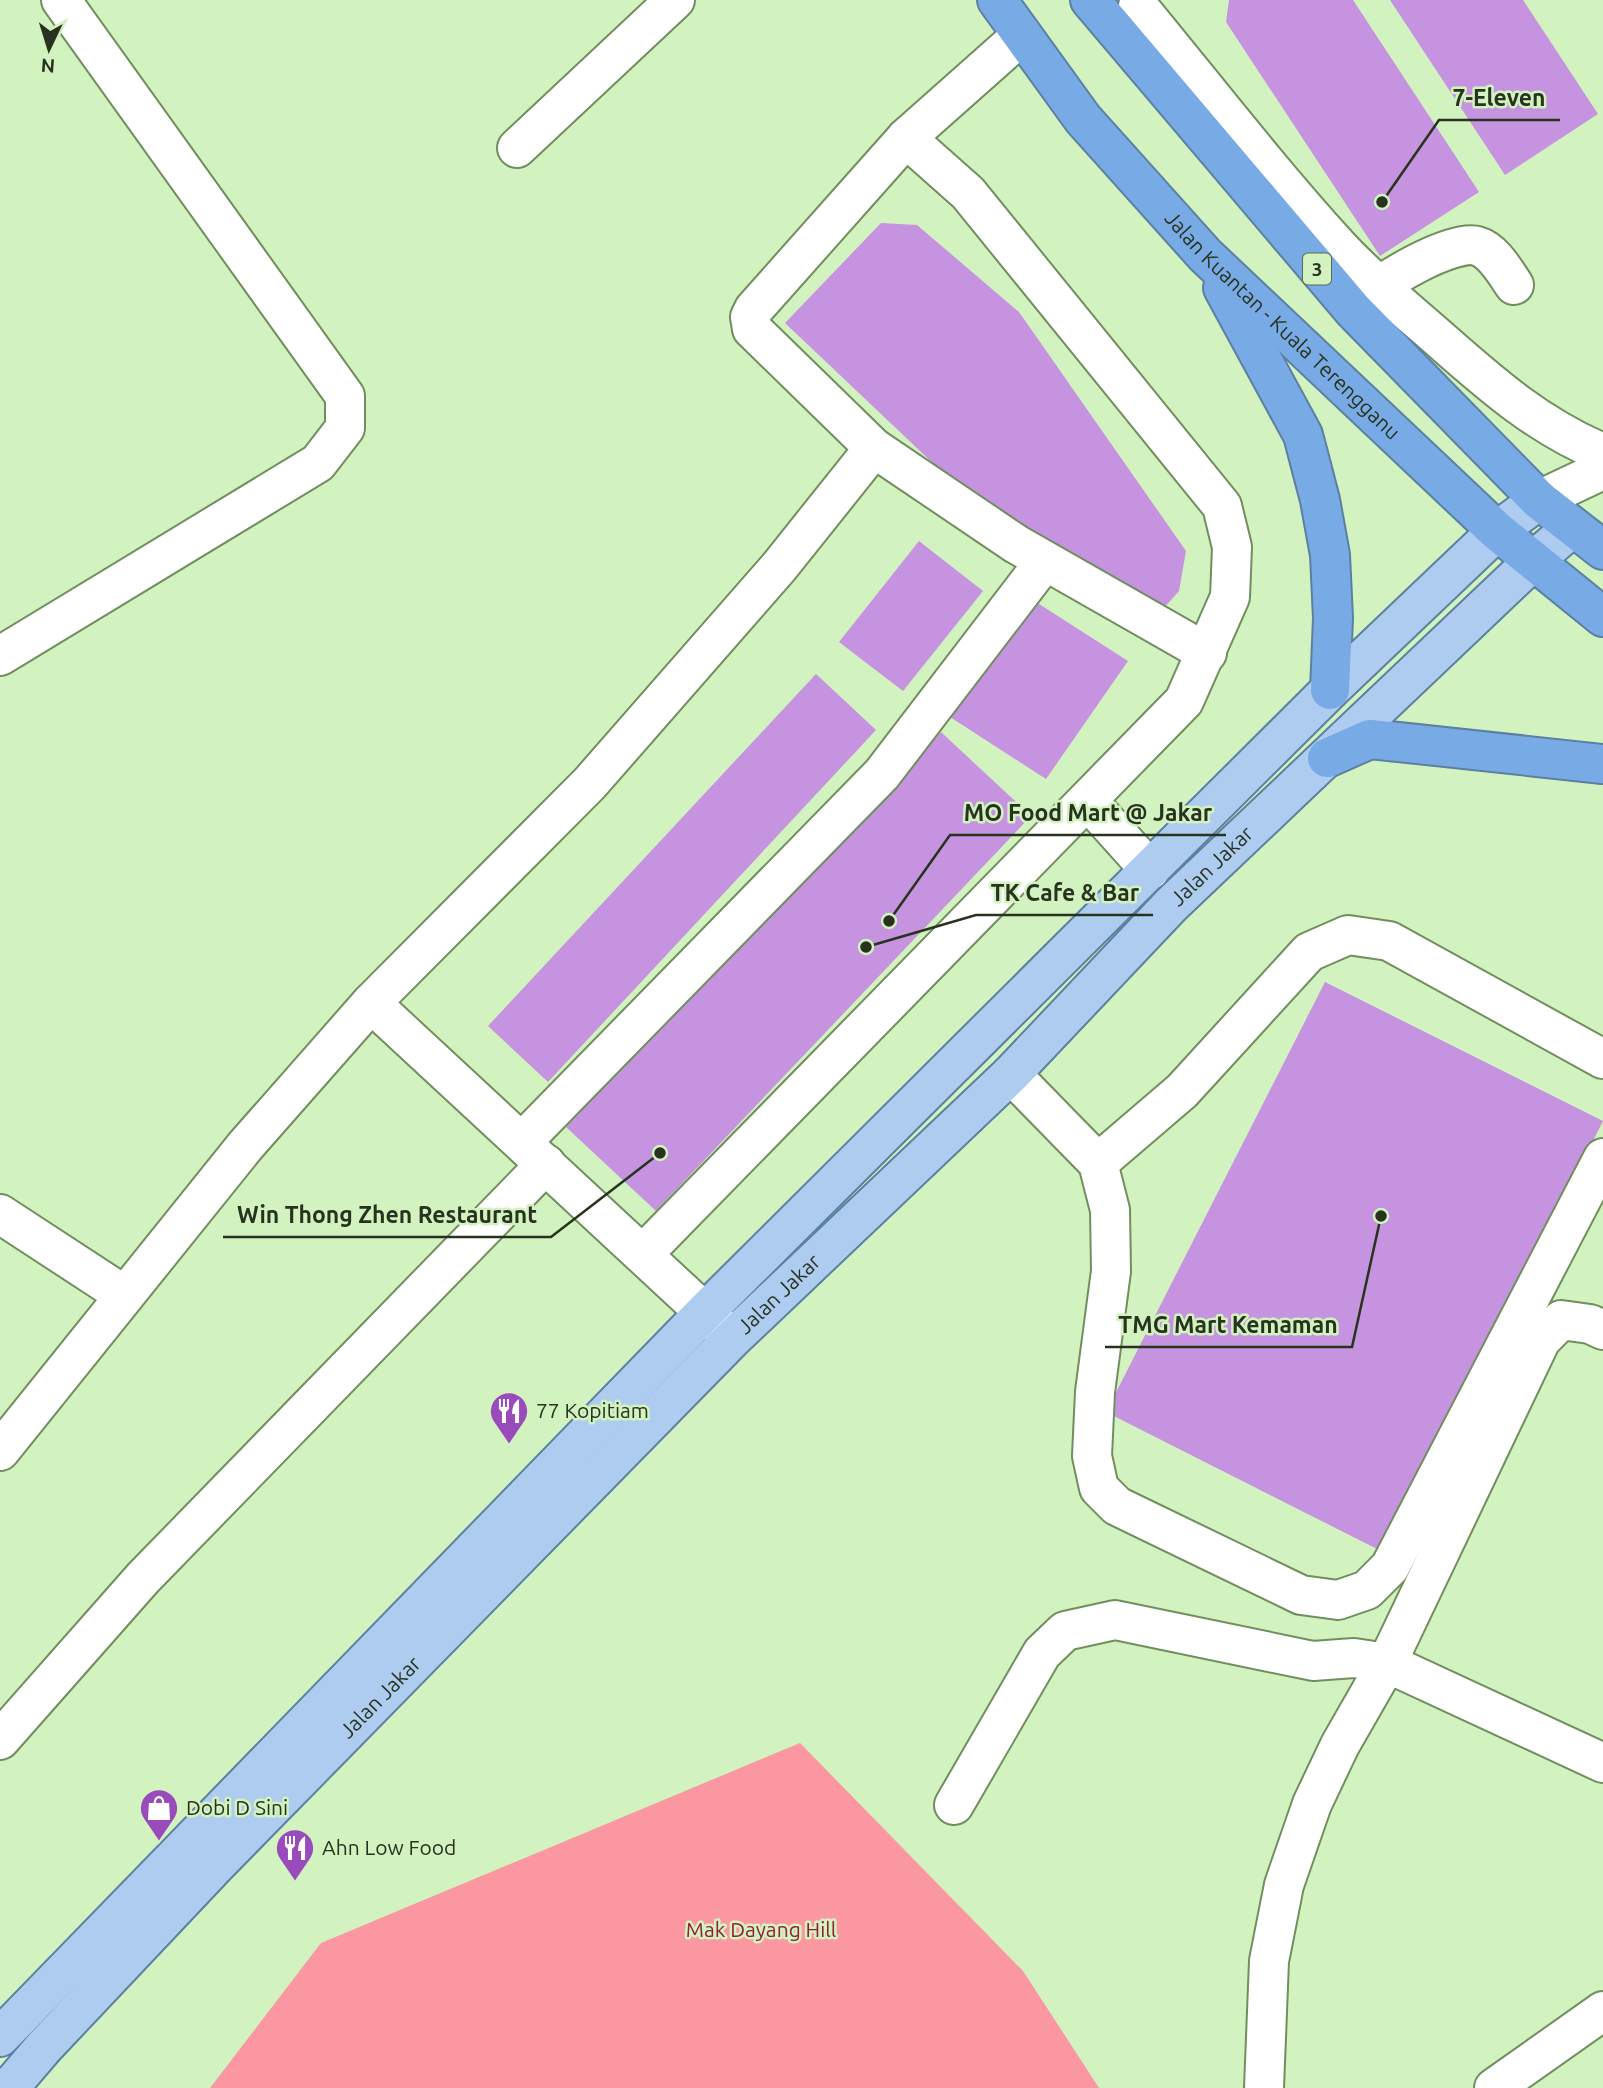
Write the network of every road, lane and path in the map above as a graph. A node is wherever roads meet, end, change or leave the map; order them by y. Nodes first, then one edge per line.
1 (61, 0) edge
2 (675, 0) edge
3 (997, 0) edge
4 (1121, 8) edge
5 (1022, 35) junction
6 (906, 138) junction
7 (517, 148) dead end
8 (1205, 255) junction
9 (1514, 285) dead end
10 (1366, 298) junction
11 (874, 448) junction
12 (1603, 453) edge
13 (1603, 465) edge
14 (1539, 500) junction
15 (1573, 527) junction
16 (1497, 531) junction
17 (1603, 550) edge
18 (1045, 561) junction
19 (1533, 561) junction
20 (1603, 617) edge
21 (1207, 653) junction
22 (0, 656) edge
23 (1330, 690) junction
24 (1327, 758) junction
25 (1603, 764) edge
26 (1088, 802) junction
27 (1150, 870) junction
28 (370, 1003) junction
29 (1603, 1059) edge
30 (1011, 1074) junction
31 (534, 1153) junction
32 (1603, 1158) edge
33 (1098, 1163) junction
34 (0, 1214) edge
35 (644, 1253) junction
36 (124, 1295) junction
37 (705, 1312) junction
38 (1603, 1330) edge
39 (733, 1338) junction
40 (5, 1437) edge
41 (1387, 1663) junction
42 (0, 1740) edge
43 (1603, 1763) edge
44 (954, 1805) dead end
45 (1603, 2011) edge
46 (0, 2038) edge
47 (9, 2088) edge
48 (1264, 2088) edge
49 (1494, 2088) edge

1 - 22 street
2 - 7 street
3 - 5 highway, Jalan Kuantan - Kuala Terengganu
4 - 10 highway, 3
5 - 6 street
5 - 8 highway, Jalan Kuantan - Kuala Terengganu
6 - 11 street
6 - 21 street
8 - 16 highway, Jalan Kuantan - Kuala Terengganu
8 - 23 highway
9 - 10 street
10 - 12 street
10 - 14 highway, 3
11 - 18 street
11 - 28 street
13 - 14 street
14 - 15 highway, 3
14 - 16 main road, Jalan Jakar
15 - 17 highway, 3
15 - 19 main road, Jalan Jakar
16 - 19 highway, Jalan Kuantan - Kuala Terengganu
16 - 23 main road, Jalan Jakar
18 - 21 street
18 - 31 street
19 - 20 highway, Jalan Kuantan - Kuala Terengganu
19 - 24 main road, Jalan Jakar
21 - 26 street
23 - 27 main road, Jalan Jakar
24 - 25 highway
24 - 30 main road, Jalan Jakar
26 - 27 street
26 - 35 street
27 - 37 main road, Jalan Jakar
28 - 31 street
28 - 36 street
29 - 33 street
30 - 33 street
30 - 39 main road, Jalan Jakar
31 - 35 street
31 - 42 street
32 - 33 street
34 - 36 street
35 - 37 street
36 - 40 street
37 - 39 street
37 - 46 main road, Jalan Jakar
38 - 41 street
39 - 47 main road, Jalan Jakar
41 - 43 street
41 - 44 street
41 - 48 street
45 - 49 street

